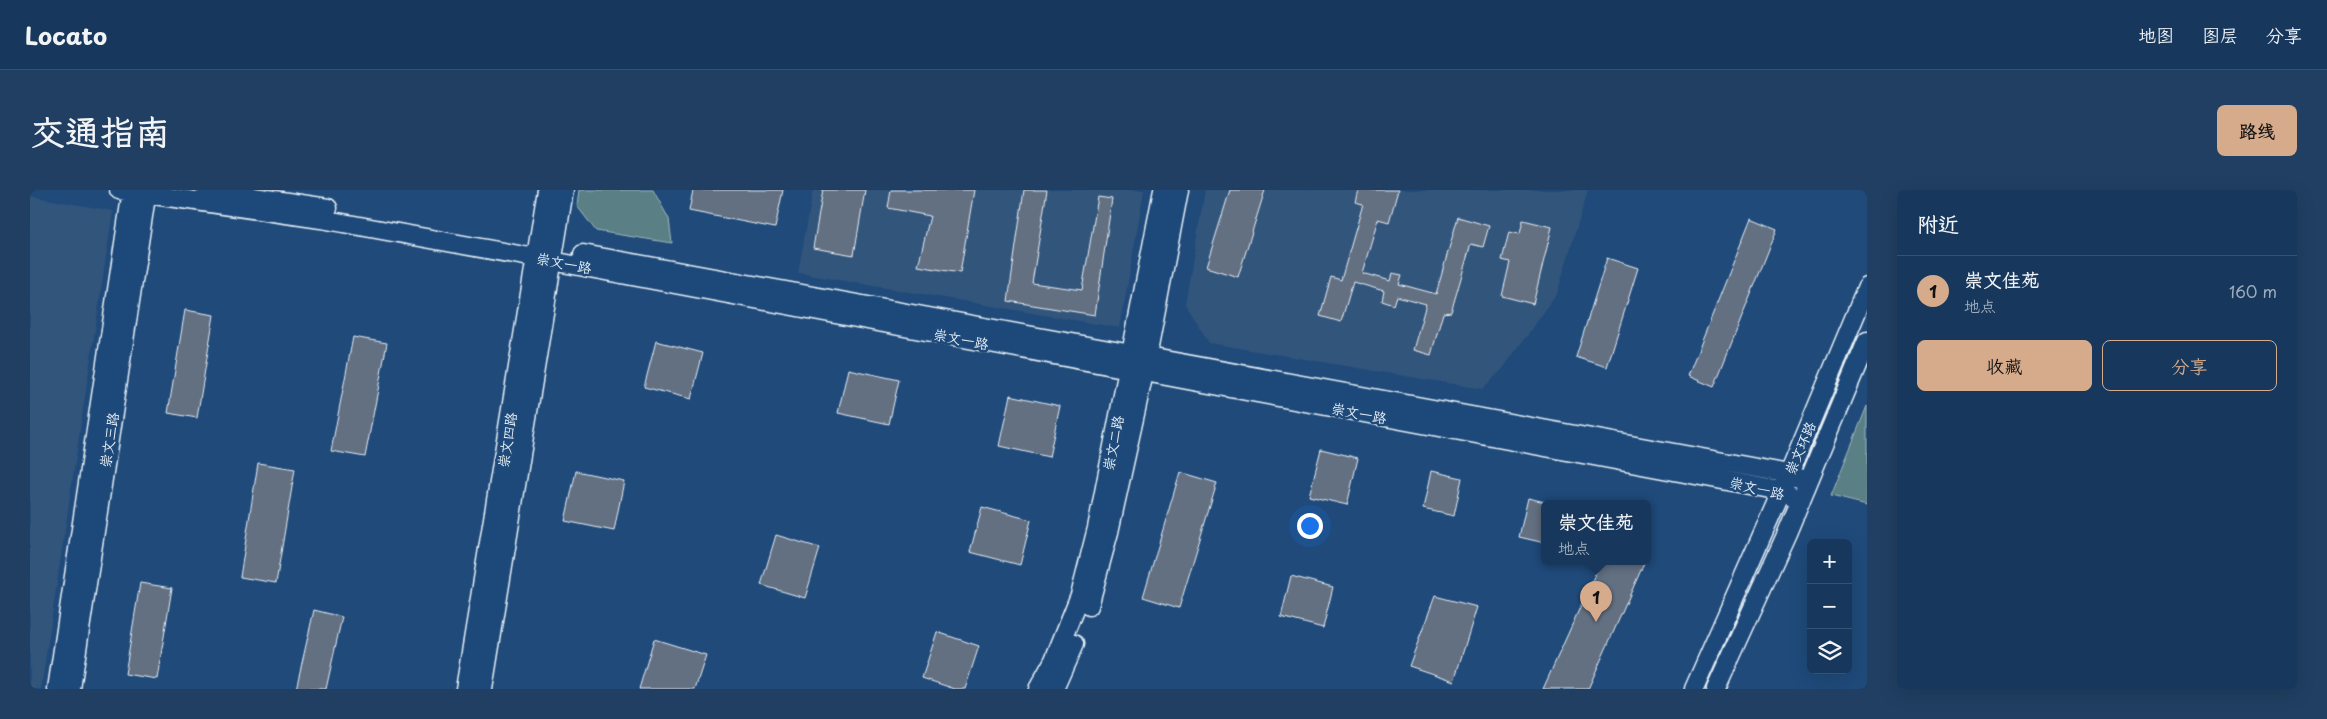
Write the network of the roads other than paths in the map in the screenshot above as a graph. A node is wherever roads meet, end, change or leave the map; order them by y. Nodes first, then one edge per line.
1 (207, 190) edge
2 (547, 190) edge
3 (564, 190) edge
4 (1163, 190) edge
5 (1179, 190) edge
6 (135, 191) edge
7 (545, 253) junction
8 (1867, 287) edge
9 (1867, 340) edge
10 (1138, 364) junction
11 (1789, 474) junction
12 (1808, 482) junction
13 (1781, 492) junction
14 (1801, 500) junction
15 (57, 689) edge
16 (71, 689) edge
17 (465, 689) edge
18 (483, 689) edge
19 (1038, 689) edge
20 (1054, 689) edge
21 (1694, 689) edge
22 (1716, 689) edge

1 - 7 street, 崇文一路
2 - 7 street, 崇文四路
3 - 7 street, 崇文四路
4 - 10 street, 崇文二路
5 - 10 street, 崇文二路
6 - 7 street, 崇文一路
6 - 15 street, 崇文三路
6 - 16 street, 崇文三路
7 - 10 street, 崇文一路
7 - 17 street, 崇文四路
7 - 18 street, 崇文四路
8 - 11 street, 崇文环路
9 - 12 street, 崇文环路
10 - 11 street, 崇文一路
10 - 13 street, 崇文一路
10 - 19 street, 崇文二路
10 - 20 street, 崇文二路
11 - 12 street, 崇文一路
11 - 13 street, 崇文环路
12 - 14 street, 崇文环路
13 - 14 street, 崇文一路
13 - 21 street, 崇文环路
14 - 22 street, 崇文环路

